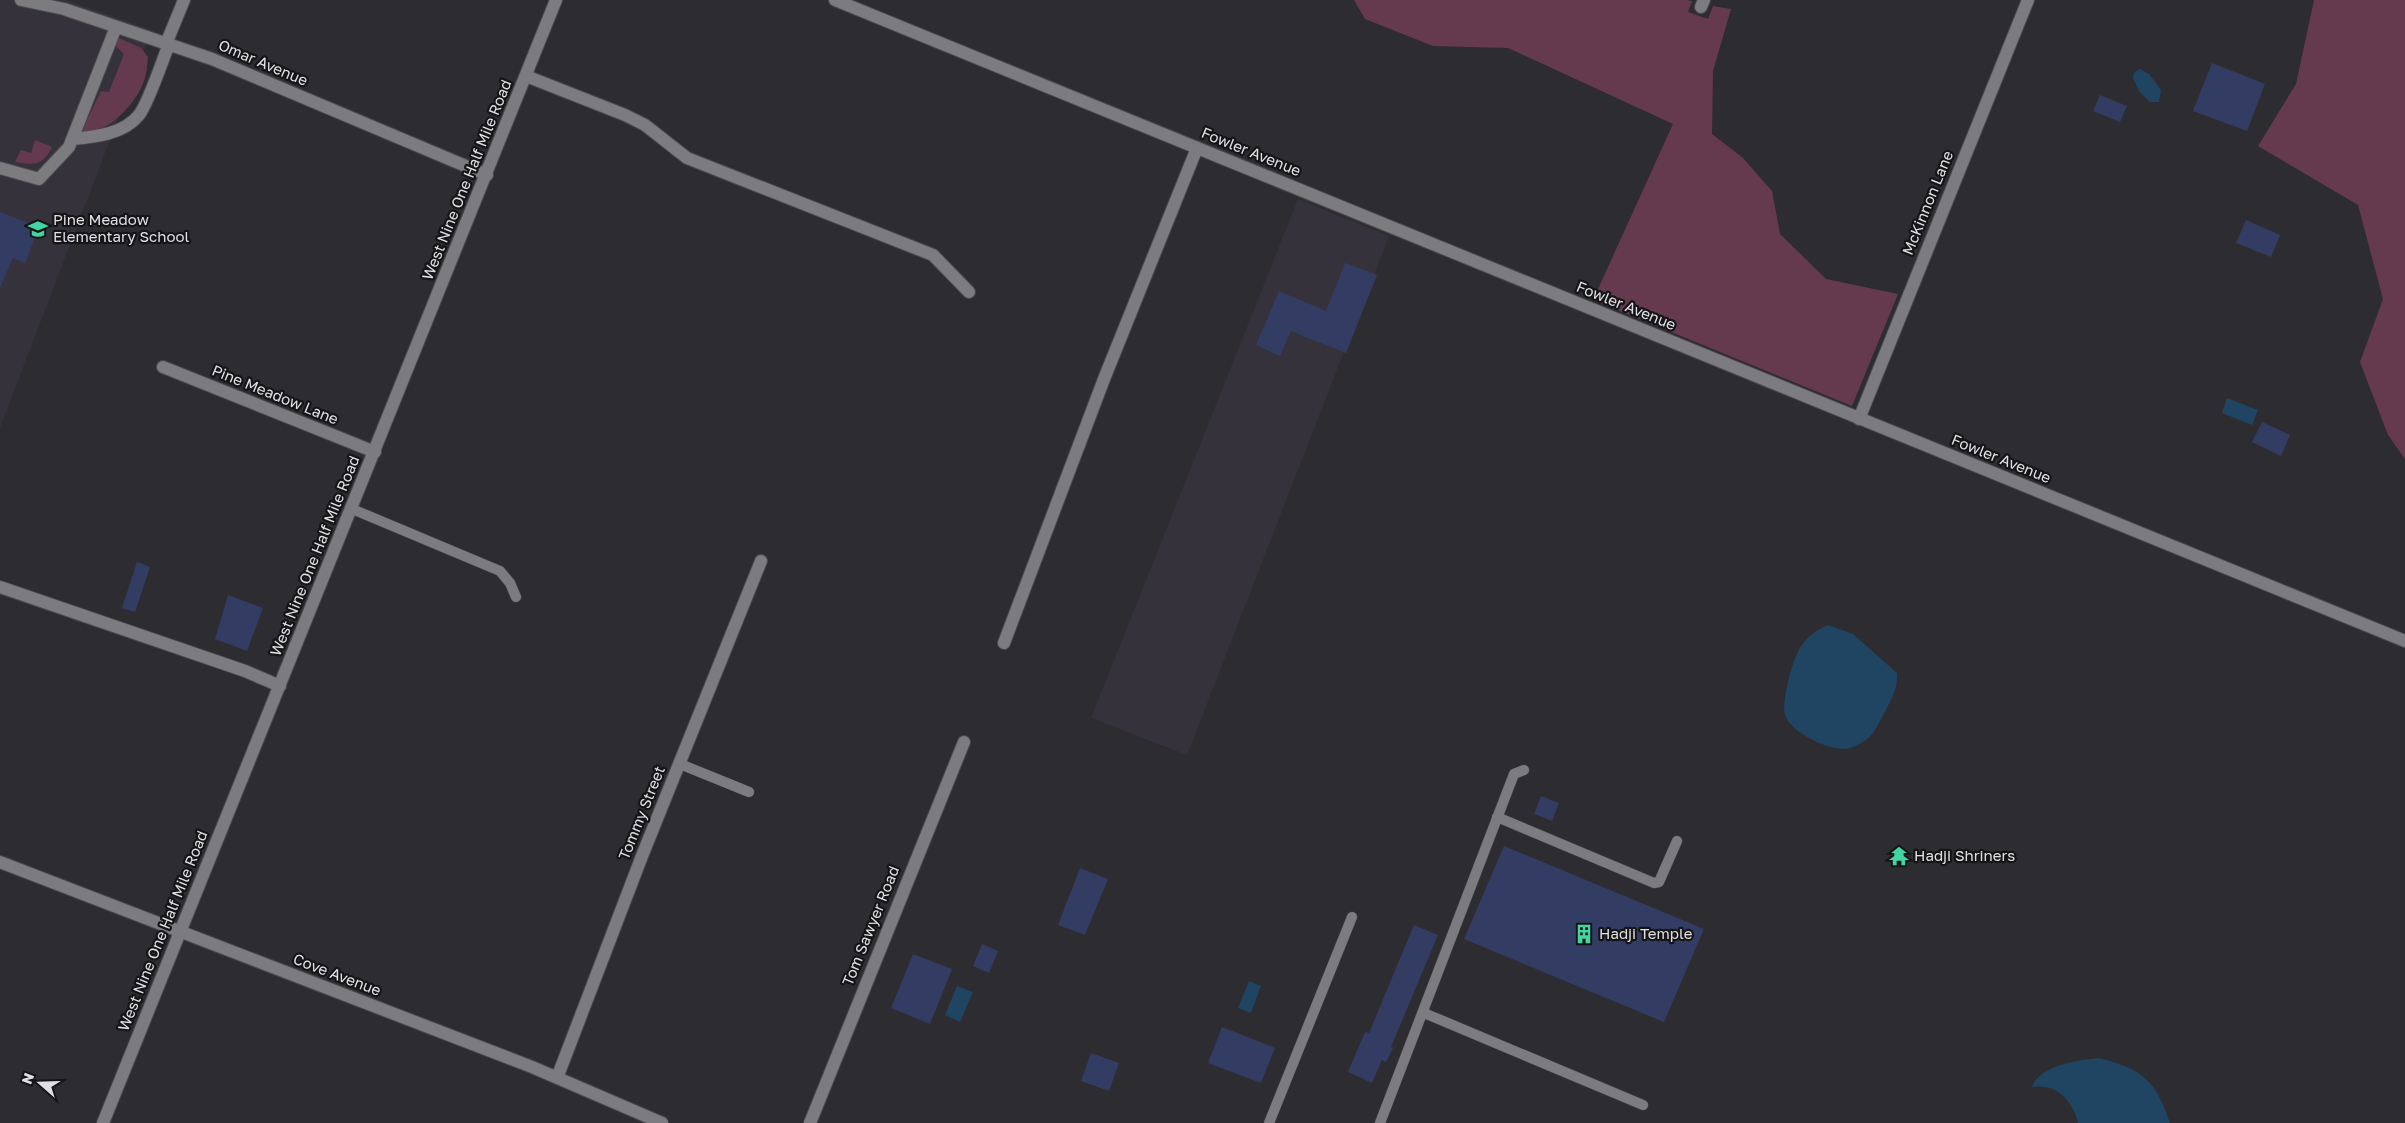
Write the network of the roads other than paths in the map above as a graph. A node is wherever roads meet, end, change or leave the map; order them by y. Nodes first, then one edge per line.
1 (21, 0) edge
2 (184, 0) edge
3 (556, 0) edge
4 (835, 0) edge
5 (2028, 0) edge
6 (116, 27) junction
7 (169, 44) junction
8 (526, 76) junction
9 (72, 139) junction
10 (1197, 148) junction
11 (0, 168) edge
12 (487, 175) junction
13 (969, 292) dead end
14 (163, 368) dead end
15 (1858, 419) junction
16 (374, 452) junction
17 (352, 509) junction
18 (762, 561) dead end
19 (0, 587) edge
20 (516, 597) dead end
21 (2405, 641) edge
22 (1004, 643) dead end
23 (280, 686) junction
24 (964, 742) dead end
25 (680, 764) junction
26 (1524, 770) dead end
27 (749, 792) dead end
28 (1497, 817) junction
29 (1677, 841) dead end
30 (0, 862) edge
31 (1352, 917) dead end
32 (180, 933) junction
33 (1424, 1013) junction
34 (557, 1078) junction
35 (1643, 1105) dead end
36 (103, 1123) edge
37 (662, 1123) edge
38 (810, 1123) edge
39 (1269, 1123) edge
40 (1380, 1123) edge

1 - 6 street, Omar Avenue
2 - 7 street
3 - 8 street, West Nine One Half Mile Road
4 - 10 street, Fowler Avenue
5 - 15 street, McKinnon Lane
6 - 7 street, Omar Avenue
6 - 9 street
7 - 9 street
7 - 12 street, Omar Avenue
8 - 12 street, West Nine One Half Mile Road
8 - 13 street
9 - 11 street
10 - 15 street, Fowler Avenue
10 - 22 street
12 - 16 street, West Nine One Half Mile Road
14 - 16 street, Pine Meadow Lane
15 - 21 street, Fowler Avenue
16 - 17 street, West Nine One Half Mile Road
17 - 20 lane
17 - 23 street, West Nine One Half Mile Road
18 - 25 street, Tommy Street
19 - 23 street
23 - 32 street, West Nine One Half Mile Road
24 - 38 street, Tom Sawyer Road
25 - 27 lane
25 - 34 street, Tommy Street
26 - 28 lane
28 - 29 lane
28 - 33 lane
30 - 32 street, Cove Avenue
31 - 39 lane
32 - 34 street, Cove Avenue
32 - 36 street, West Nine One Half Mile Road
33 - 35 lane
33 - 40 lane
34 - 37 street, Cove Avenue

